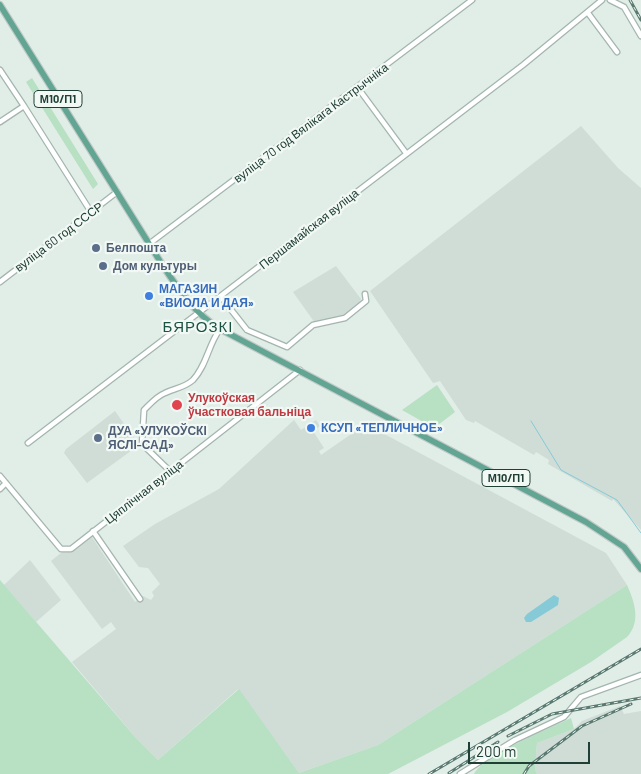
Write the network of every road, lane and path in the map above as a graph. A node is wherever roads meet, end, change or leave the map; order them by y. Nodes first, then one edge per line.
1 (472, 0) edge
2 (602, 0) edge
3 (610, 0) edge
4 (0, 5) edge
5 (588, 12) junction
6 (641, 36) edge
7 (617, 52) dead end
8 (0, 70) edge
9 (358, 88) junction
10 (24, 106) junction
11 (0, 122) edge
12 (406, 153) junction
13 (117, 192) junction
14 (91, 212) junction
15 (150, 244) junction
16 (0, 282) edge
17 (365, 294) dead end
18 (221, 297) junction
19 (198, 314) junction
20 (220, 329) junction
21 (300, 370) junction
22 (28, 443) dead end
23 (170, 471) junction
24 (0, 476) edge
25 (6, 483) junction
26 (0, 489) edge
27 (93, 531) junction
28 (641, 569) edge
29 (140, 599) dead end
30 (641, 675) edge
31 (460, 774) edge

1 - 9 street, вуліца 70 год Вялікага Кастрычніка
2 - 5 street, Першамайская вуліца
3 - 6 street
4 - 13 main road, М10/П1
5 - 7 street
5 - 12 street, Першамайская вуліца
8 - 10 street
9 - 12 street
9 - 15 street, вуліца 70 год Вялікага Кастрычніка
10 - 11 street
10 - 14 street
12 - 18 street, Першамайская вуліца
13 - 14 street, вуліца 60 год СССР
13 - 15 main road, М10/П1
14 - 16 street, вуліца 60 год СССР
15 - 19 main road, М10/П1
17 - 18 street
18 - 19 street, Першамайская вуліца
19 - 20 main road, М10/П1
19 - 22 street, Першамайская вуліца
20 - 21 main road, М10/П1
20 - 23 street
21 - 23 street, Цяплічная вуліца
21 - 28 main road, М10/П1
23 - 27 street, Цяплічная вуліца
24 - 25 street, Цяплічная вуліца
25 - 26 street
25 - 27 street, Цяплічная вуліца
27 - 29 street
30 - 31 street

